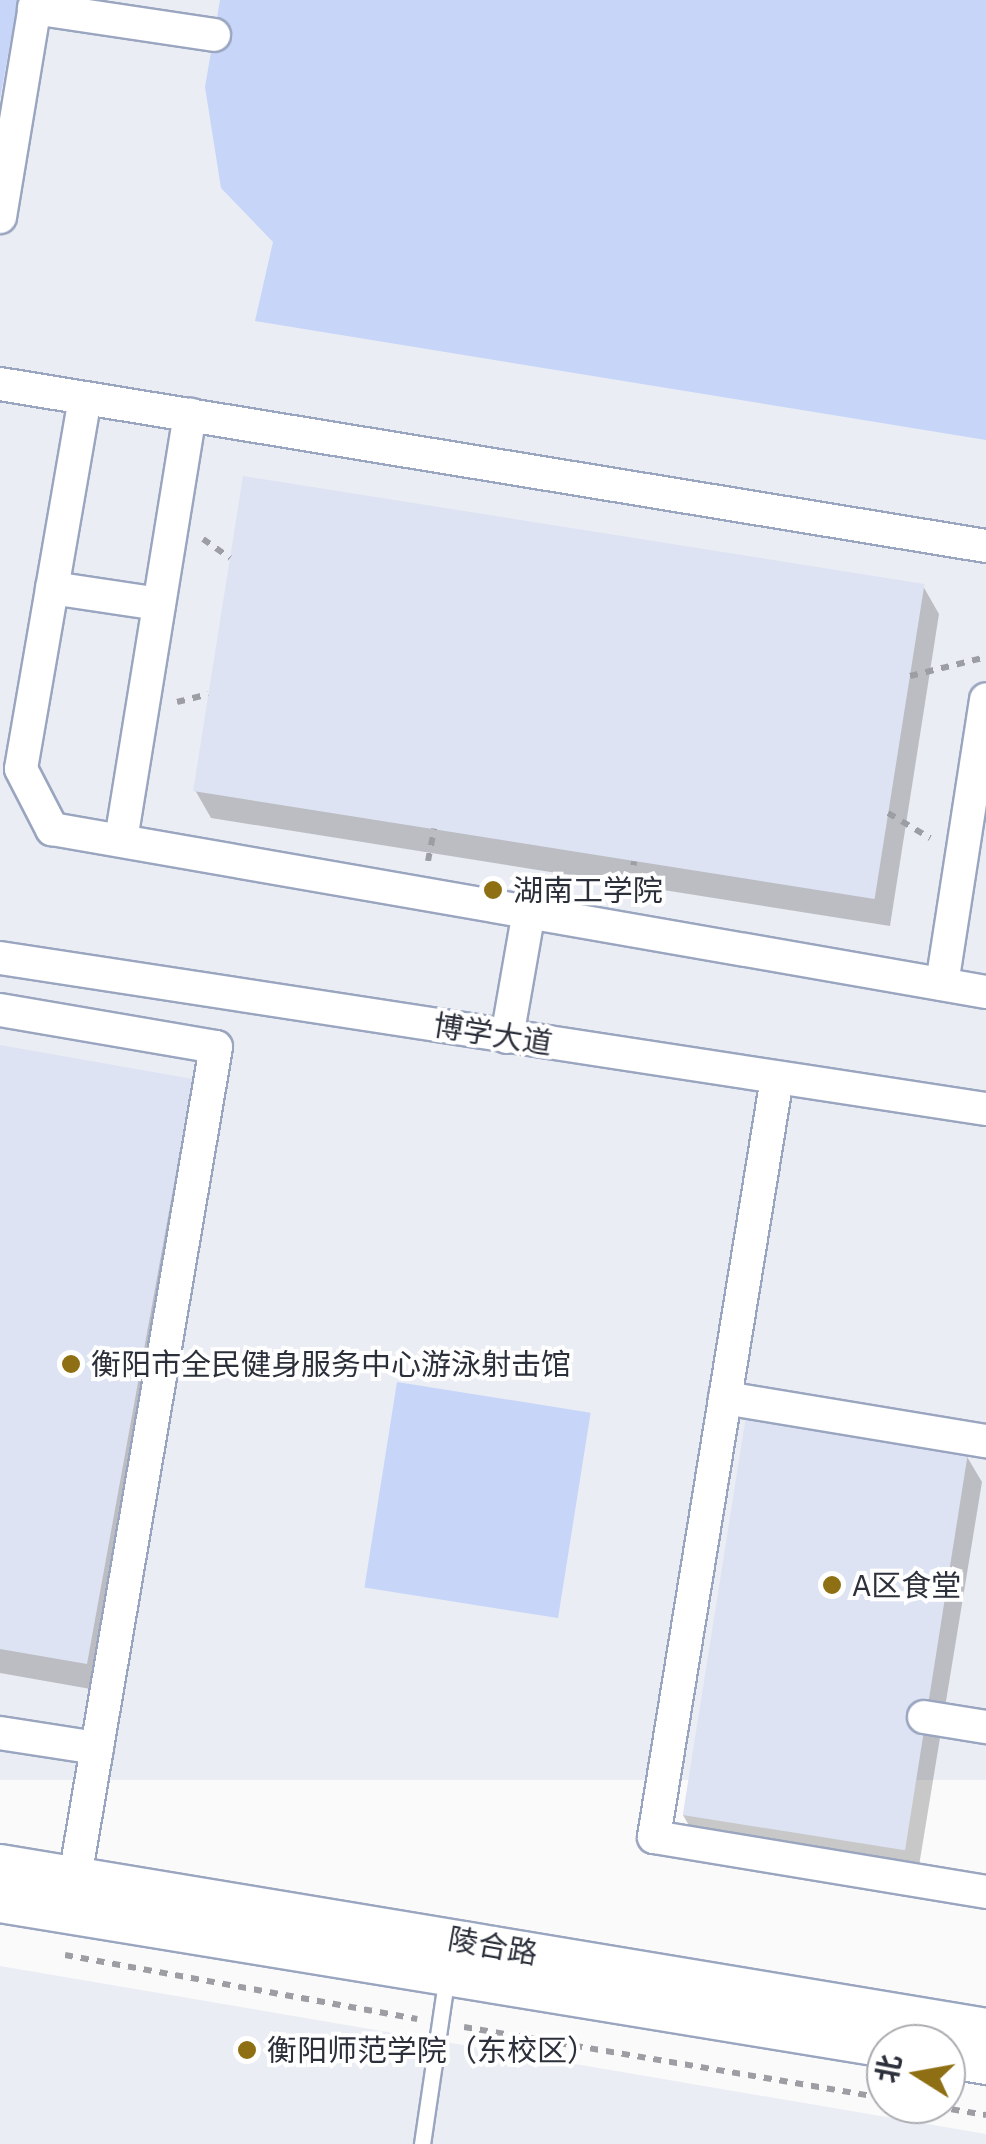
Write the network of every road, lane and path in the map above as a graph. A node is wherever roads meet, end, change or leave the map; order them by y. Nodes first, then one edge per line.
1 (35, 4) edge
2 (214, 36) dead end
3 (3, 176) edge
4 (0, 217) edge
5 (0, 384) edge
6 (85, 398) junction
7 (190, 416) junction
8 (986, 546) edge
9 (52, 588) junction
10 (159, 604) junction
11 (986, 657) edge
12 (910, 676) dead end
13 (986, 699) edge
14 (982, 754) edge
15 (888, 814) dead end
16 (122, 840) junction
17 (962, 856) junction
18 (529, 910) junction
19 (0, 958) edge
20 (942, 984) junction
21 (986, 992) edge
22 (223, 994) junction
23 (0, 1010) edge
24 (507, 1036) junction
25 (216, 1046) junction
26 (777, 1078) junction
27 (986, 1110) edge
28 (725, 1398) junction
29 (986, 1441) edge
30 (924, 1717) dead end
31 (986, 1727) edge
32 (0, 1733) edge
33 (98, 1748) junction
34 (0, 1865) edge
35 (986, 1892) edge
36 (72, 1894) junction
37 (0, 1902) edge
38 (451, 1957) junction
39 (986, 2030) edge
40 (866, 2043) edge
41 (422, 2144) edge

1 - 2 street
1 - 3 street
3 - 4 street
5 - 6 street
6 - 7 street
6 - 9 street
7 - 8 street
7 - 10 street
9 - 10 street
9 - 16 street
10 - 16 street
11 - 12 path
13 - 14 street
14 - 17 street
15 - 17 path
16 - 18 street
17 - 20 street
18 - 20 street
18 - 24 street
19 - 22 street, 博学大道
20 - 21 street
22 - 24 street, 博学大道
22 - 25 street
23 - 25 street
24 - 26 street, 博学大道
25 - 33 street
26 - 27 street, 博学大道
26 - 28 street
28 - 29 street
28 - 35 street
30 - 31 street
32 - 33 street
33 - 36 street
34 - 36 street, 陵合路
36 - 37 street, 陵合路
36 - 38 street, 陵合路
38 - 39 street, 陵合路
38 - 40 street, 陵合路
38 - 41 lane

